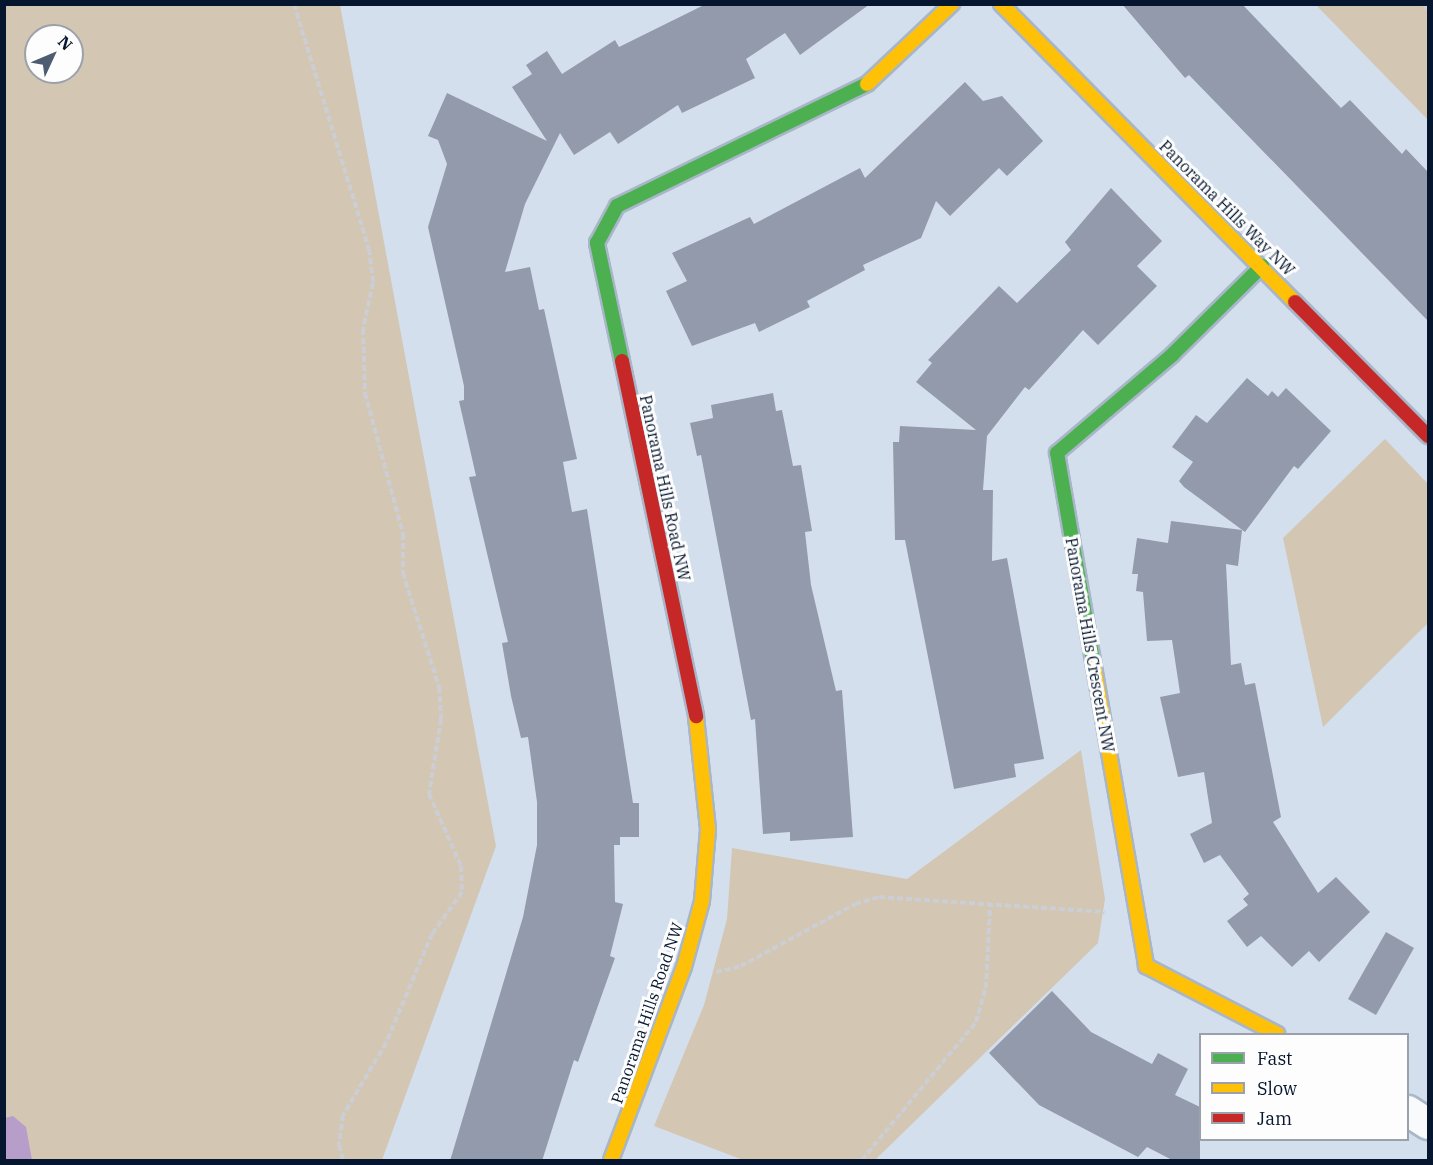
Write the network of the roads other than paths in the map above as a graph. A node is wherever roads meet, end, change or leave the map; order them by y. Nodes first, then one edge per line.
1 (952, 4) edge
2 (1001, 4) edge
3 (1262, 266) junction
4 (1428, 436) edge
5 (1273, 1033) edge
6 (1409, 1112) edge
7 (1428, 1124) edge
8 (611, 1161) edge

1 - 8 street, Panorama Hills Road NW
2 - 3 street, Panorama Hills Way NW
3 - 4 street, Panorama Hills Way NW
3 - 5 street, Panorama Hills Crescent NW
6 - 7 street

